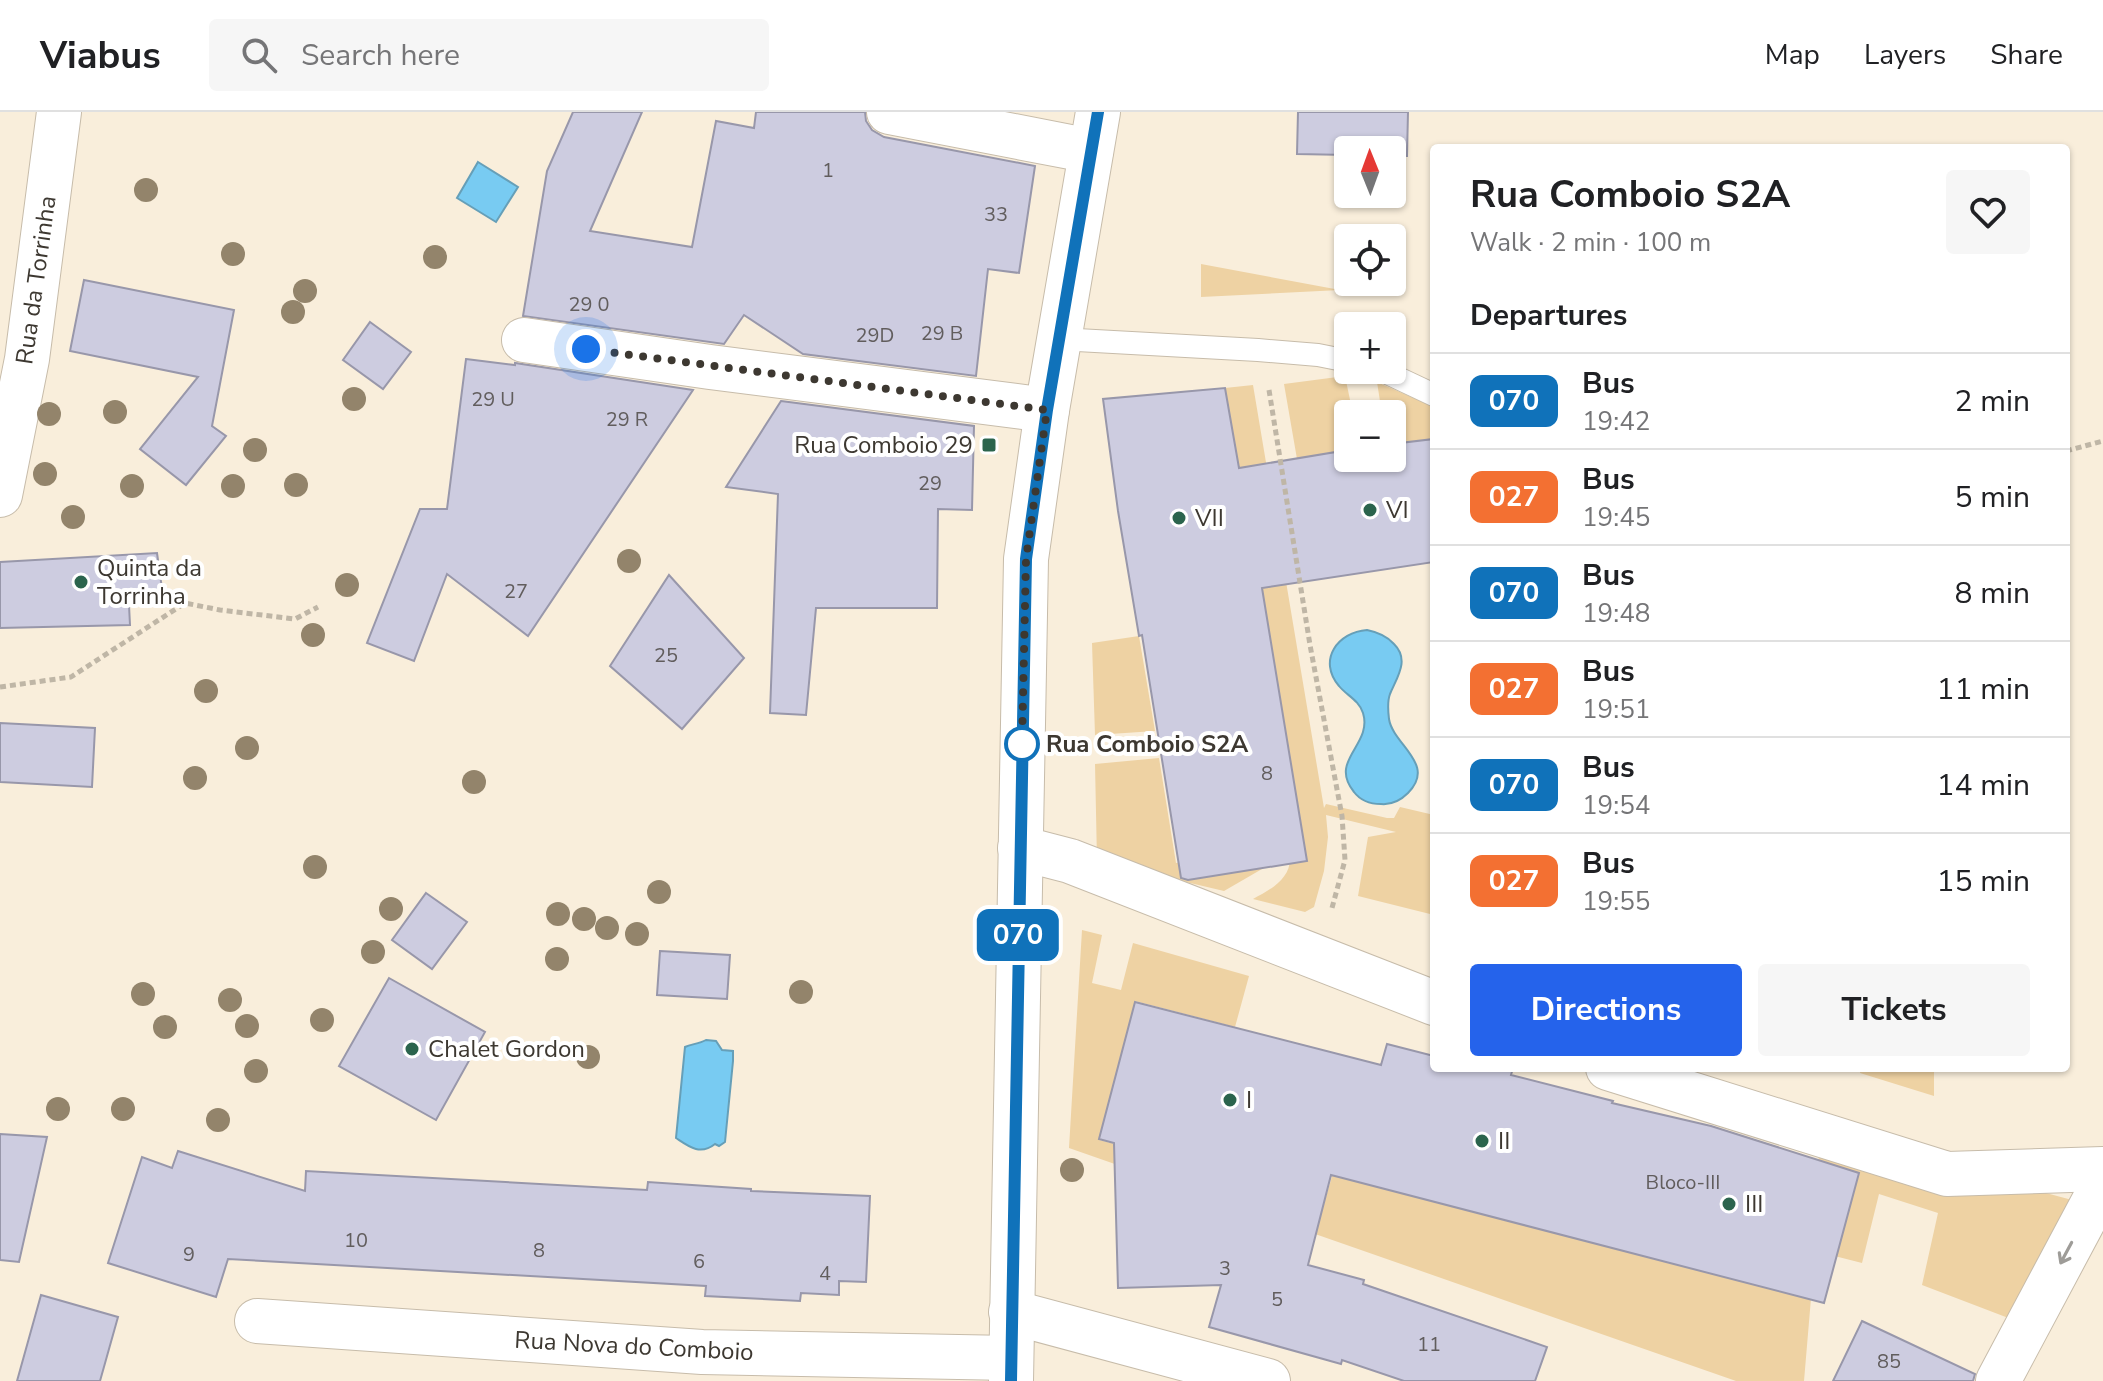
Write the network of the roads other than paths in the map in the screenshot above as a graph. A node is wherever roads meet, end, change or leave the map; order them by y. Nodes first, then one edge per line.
1 (59, 112) edge
2 (889, 112) edge
3 (1094, 131) edge
4 (1059, 339) junction
5 (524, 340) dead end
6 (1334, 358) edge
7 (1406, 382) edge
8 (1430, 393) edge
9 (1047, 410) junction
10 (0, 495) edge
11 (1020, 848) junction
12 (1430, 1001) edge
13 (1621, 1072) edge
14 (2103, 1169) edge
15 (2103, 1184) edge
16 (1011, 1312) junction
17 (257, 1321) dead end
18 (700, 1366) edge
19 (1011, 1369) edge
20 (1268, 1381) edge
21 (1998, 1381) edge

1 - 10 street, Rua da Torrinha
2 - 3 street
3 - 4 street
4 - 6 lane
4 - 9 street
5 - 9 street
7 - 8 lane
9 - 11 street
11 - 12 street
11 - 16 street
13 - 14 street
15 -> 21 street
16 - 19 street
16 - 20 street
17 - 18 street, Rua Nova do Comboio
18 - 19 street, Rua Nova do Comboio

